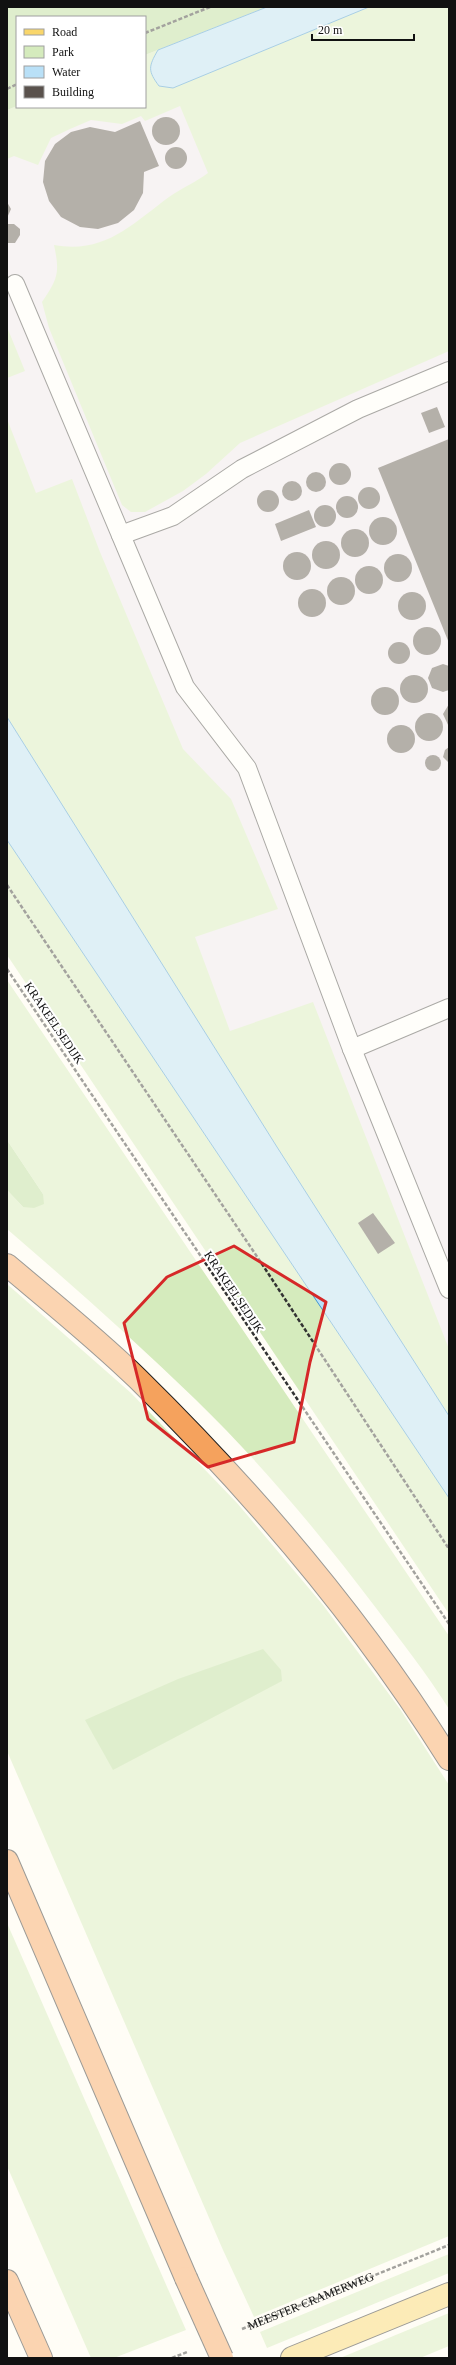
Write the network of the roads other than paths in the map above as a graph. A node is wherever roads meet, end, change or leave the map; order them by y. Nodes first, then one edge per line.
1 (15, 284) dead end
2 (449, 371) edge
3 (121, 535) junction
4 (449, 1008) edge
5 (352, 1050) junction
6 (7, 1265) edge
7 (449, 1289) edge
8 (449, 1759) edge
9 (7, 1861) edge
10 (7, 2281) edge
11 (449, 2294) edge
12 (37, 2350) edge
13 (222, 2358) edge
14 (292, 2358) edge

1 - 3 lane
2 - 3 lane
3 - 5 lane
4 - 5 lane
5 - 7 lane
6 - 8 highway
9 - 13 highway, bridge
10 - 12 highway
11 - 14 main road

